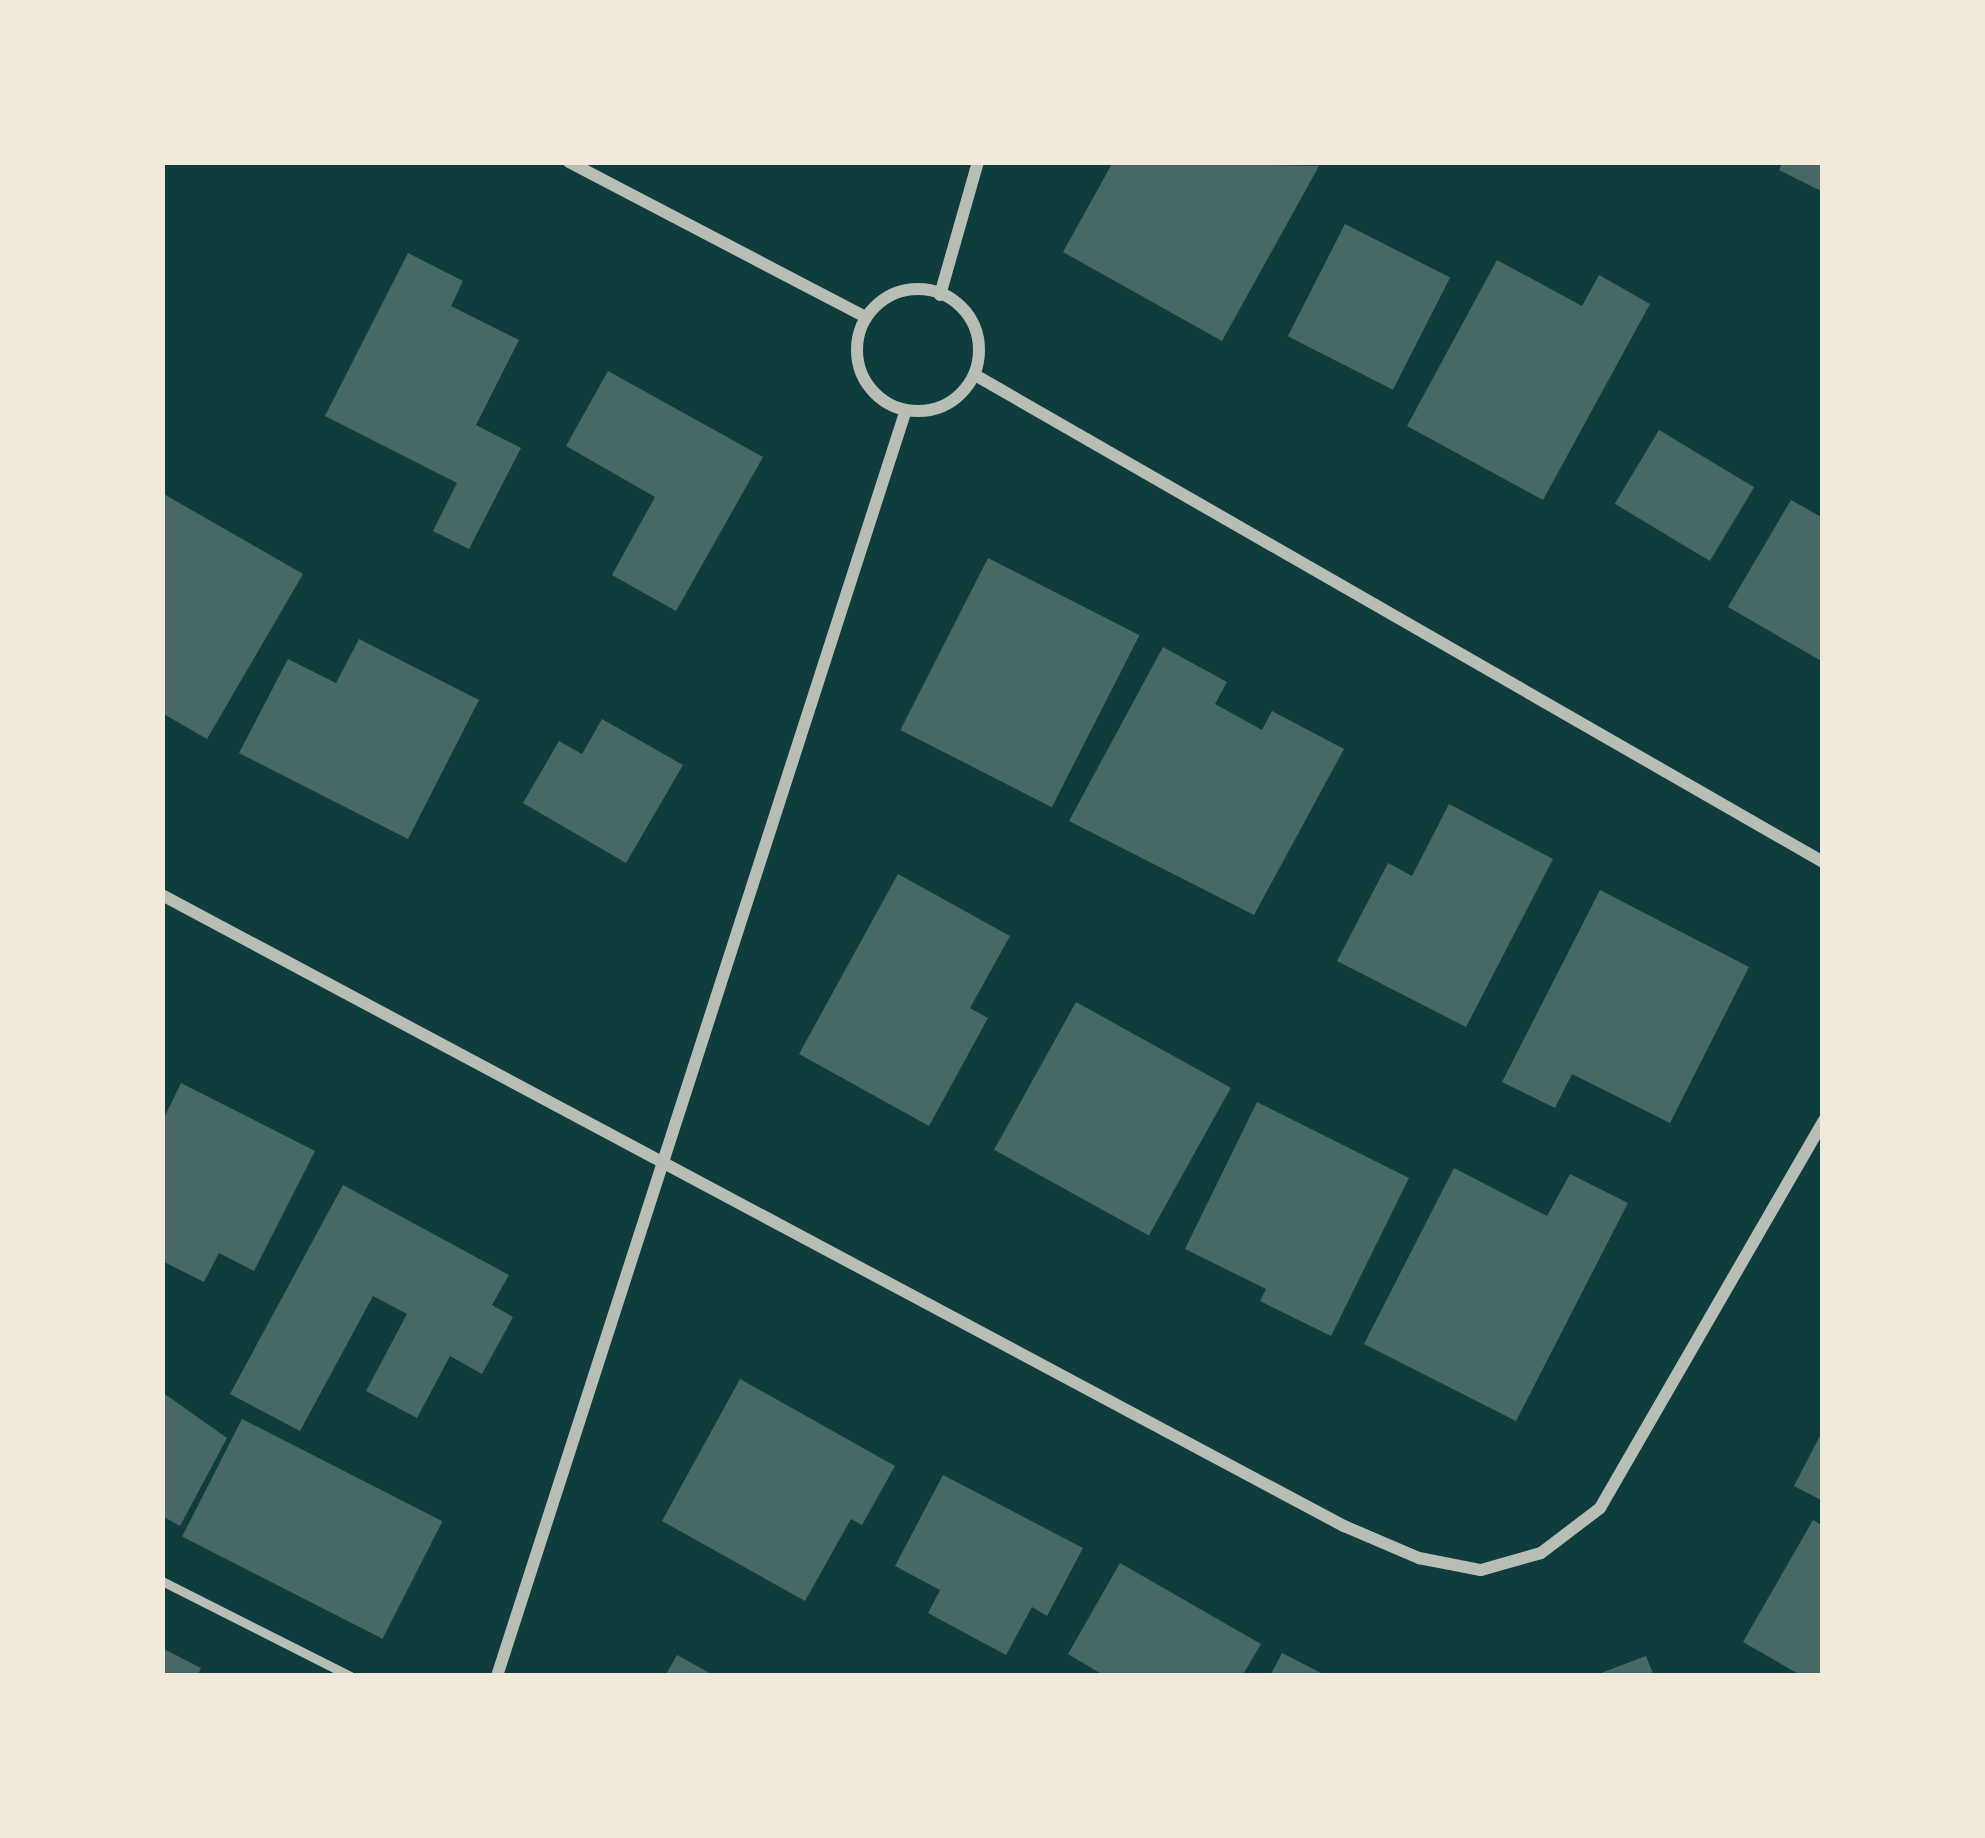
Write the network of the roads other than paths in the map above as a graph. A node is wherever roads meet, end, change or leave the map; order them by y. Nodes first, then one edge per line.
1 (569, 162) edge
2 (978, 162) edge
3 (940, 295) junction
4 (865, 316) junction
5 (975, 375) junction
6 (906, 410) junction
7 (1823, 862) edge
8 (162, 895) edge
9 (1823, 1121) edge
10 (659, 1156) junction
11 (162, 1581) edge
12 (350, 1676) edge
13 (497, 1676) edge

1 - 4 street
2 - 3 street
3 - 4 street
3 - 5 street
4 - 6 street
5 - 6 street
5 - 7 street
6 - 10 street
8 - 10 street
9 - 10 street
10 - 13 street
11 - 12 lane

